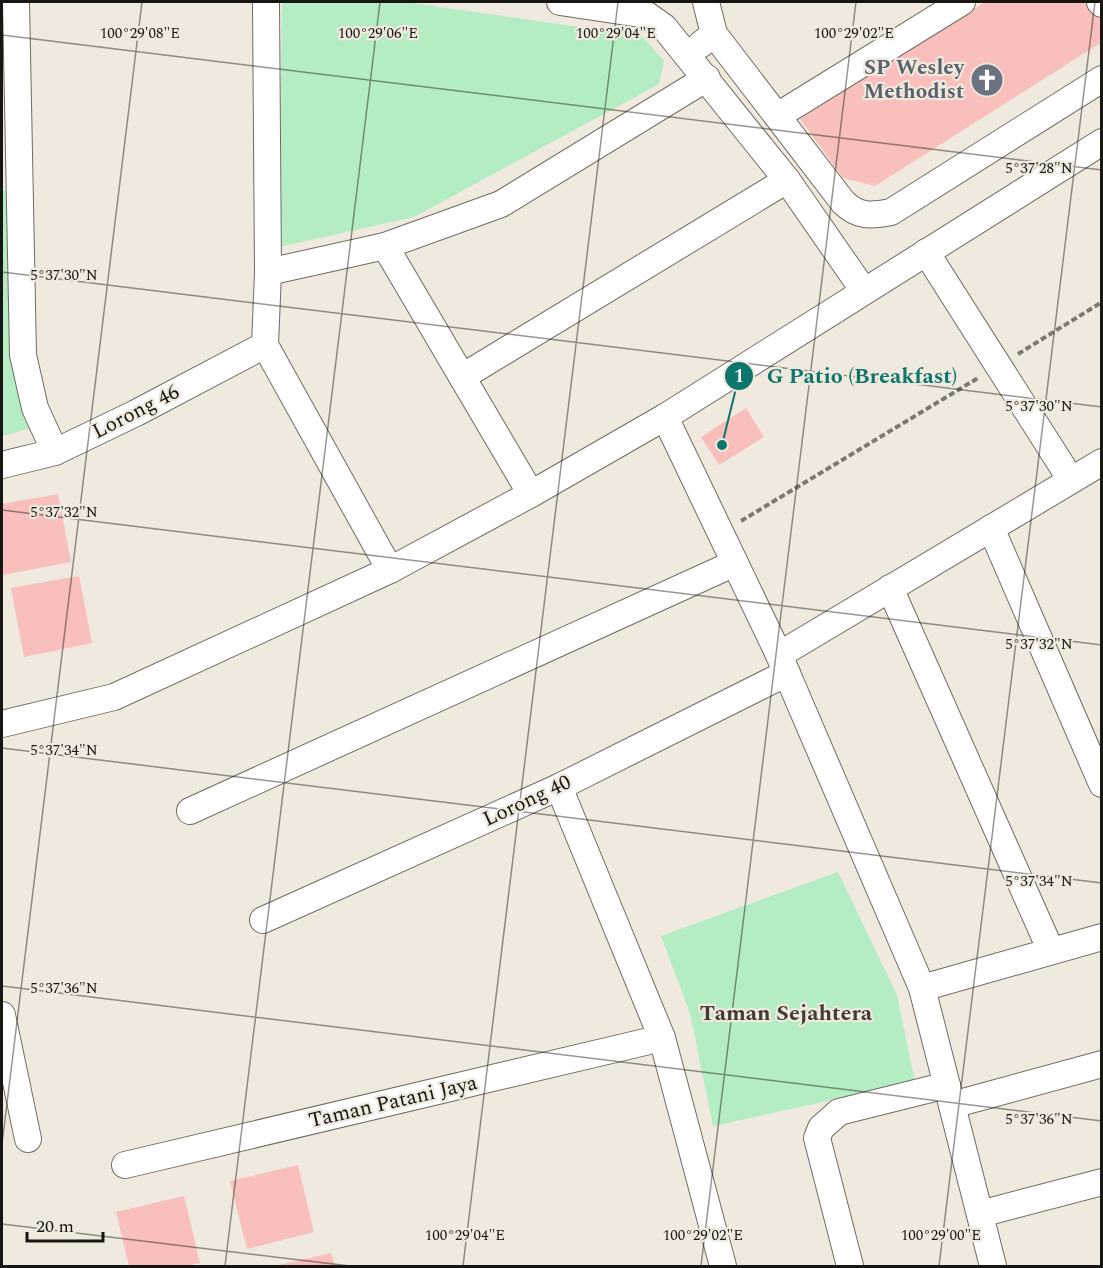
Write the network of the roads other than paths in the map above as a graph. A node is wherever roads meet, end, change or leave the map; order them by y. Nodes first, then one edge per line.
1 (16, 2) edge
2 (266, 2) edge
3 (560, 2) edge
4 (706, 2) edge
5 (962, 2) edge
6 (714, 34) junction
7 (688, 54) junction
8 (707, 78) junction
9 (1101, 79) edge
10 (779, 115) junction
11 (1101, 142) edge
12 (11, 170) edge
13 (787, 180) junction
14 (385, 246) junction
15 (926, 252) junction
16 (268, 272) junction
17 (864, 291) junction
18 (265, 345) junction
19 (462, 377) junction
20 (665, 417) junction
21 (54, 452) junction
22 (1101, 462) edge
23 (2, 465) edge
24 (1071, 480) junction
25 (531, 494) junction
26 (991, 528) junction
27 (735, 563) junction
28 (390, 570) junction
29 (890, 588) junction
30 (783, 664) junction
31 (2, 724) edge
32 (1092, 731) edge
33 (1101, 784) edge
34 (559, 787) junction
35 (190, 811) dead end
36 (263, 920) dead end
37 (1101, 937) edge
38 (1051, 951) junction
39 (922, 988) junction
40 (2, 1015) edge
41 (662, 1038) junction
42 (1101, 1064) edge
43 (949, 1095) junction
44 (28, 1140) dead end
45 (125, 1165) dead end
46 (1101, 1182) edge
47 (980, 1214) junction
48 (723, 1266) edge
49 (850, 1266) edge
50 (993, 1266) edge

1 - 12 street
2 - 16 street
3 - 7 street
4 - 6 street
5 - 10 street
6 - 7 street
6 - 10 street
7 - 8 street
8 - 13 street
8 - 14 street
9 - 10 street
11 - 15 street
12 - 21 street
13 - 17 street
13 - 19 street
14 - 16 street
14 - 19 street
15 - 17 street
15 - 24 street
16 - 18 street
17 - 20 street
18 - 21 street, Lorong 46
18 - 28 street
19 - 25 street
20 - 25 street
20 - 27 street
21 - 23 street, Lorong 46
22 - 24 street, Lorong 40
24 - 26 street, Lorong 40
25 - 28 street
26 - 29 street, Lorong 40
26 - 32 street
27 - 30 street
27 - 35 street
28 - 31 street
29 - 30 street, Lorong 40
29 - 38 street
30 - 34 street, Lorong 40
30 - 39 street
32 - 33 street
34 - 36 street, Lorong 40
34 - 41 street
37 - 38 street
38 - 39 street
39 - 43 street
40 - 44 street
41 - 45 street, Taman Patani Jaya
41 - 48 street
42 - 43 street
43 - 47 street
43 - 49 street
46 - 47 street
47 - 50 street

